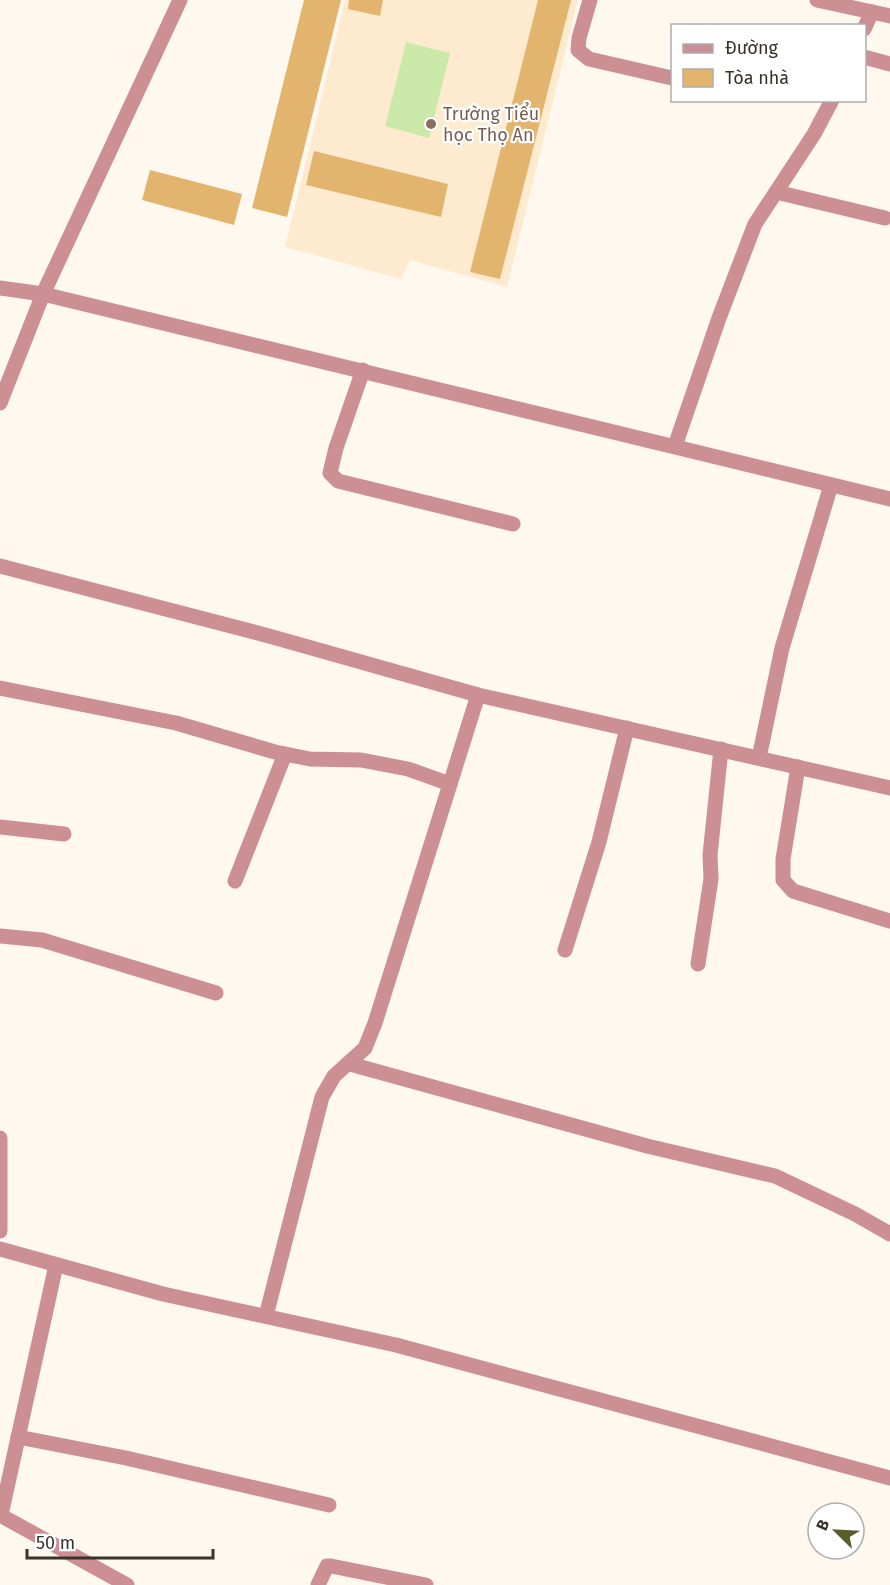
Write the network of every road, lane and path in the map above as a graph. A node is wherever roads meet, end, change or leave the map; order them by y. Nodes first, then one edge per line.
1 (180, 0) edge
2 (590, 0) edge
3 (817, 0) edge
4 (872, 12) junction
5 (890, 16) edge
6 (866, 25) edge
7 (866, 58) edge
8 (890, 64) edge
9 (671, 78) edge
10 (831, 102) edge
11 (776, 192) junction
12 (885, 218) dead end
13 (0, 288) edge
14 (43, 294) junction
15 (363, 370) junction
16 (0, 403) edge
17 (675, 446) junction
18 (831, 485) junction
19 (890, 499) edge
20 (513, 524) dead end
21 (0, 566) edge
22 (0, 688) edge
23 (478, 695) junction
24 (627, 728) junction
25 (721, 749) junction
26 (285, 754) junction
27 (759, 758) junction
28 (798, 767) junction
29 (450, 784) junction
30 (890, 788) edge
31 (0, 827) edge
32 (64, 834) dead end
33 (235, 881) dead end
34 (890, 921) edge
35 (0, 936) edge
36 (565, 951) dead end
37 (698, 964) dead end
38 (216, 993) dead end
39 (350, 1064) junction
40 (0, 1138) edge
41 (0, 1231) edge
42 (890, 1234) edge
43 (0, 1249) edge
44 (56, 1265) junction
45 (266, 1316) junction
46 (18, 1437) junction
47 (890, 1478) edge
48 (329, 1505) dead end
49 (0, 1515) edge
50 (126, 1585) edge
51 (318, 1585) edge
52 (426, 1585) edge

1 - 14 street
2 - 9 street
3 - 4 street
4 - 5 street
4 - 6 street
7 - 8 street
10 - 11 street
11 - 12 street
11 - 17 street
13 - 14 street
14 - 15 street
14 - 16 street
15 - 17 street
15 - 20 street
17 - 18 street
18 - 19 street
18 - 27 street
21 - 23 street
22 - 26 street
23 - 24 street
23 - 29 street
24 - 25 street
24 - 36 street
25 - 27 street
25 - 37 street
26 - 29 street
26 - 33 street
27 - 28 street
28 - 30 street
28 - 34 street
29 - 39 street
31 - 32 street
35 - 38 street
39 - 42 street
39 - 45 street
40 - 41 street
43 - 44 street
44 - 45 street
44 - 46 street
45 - 47 street
46 - 48 street
46 - 49 street
49 - 50 street
51 - 52 street

